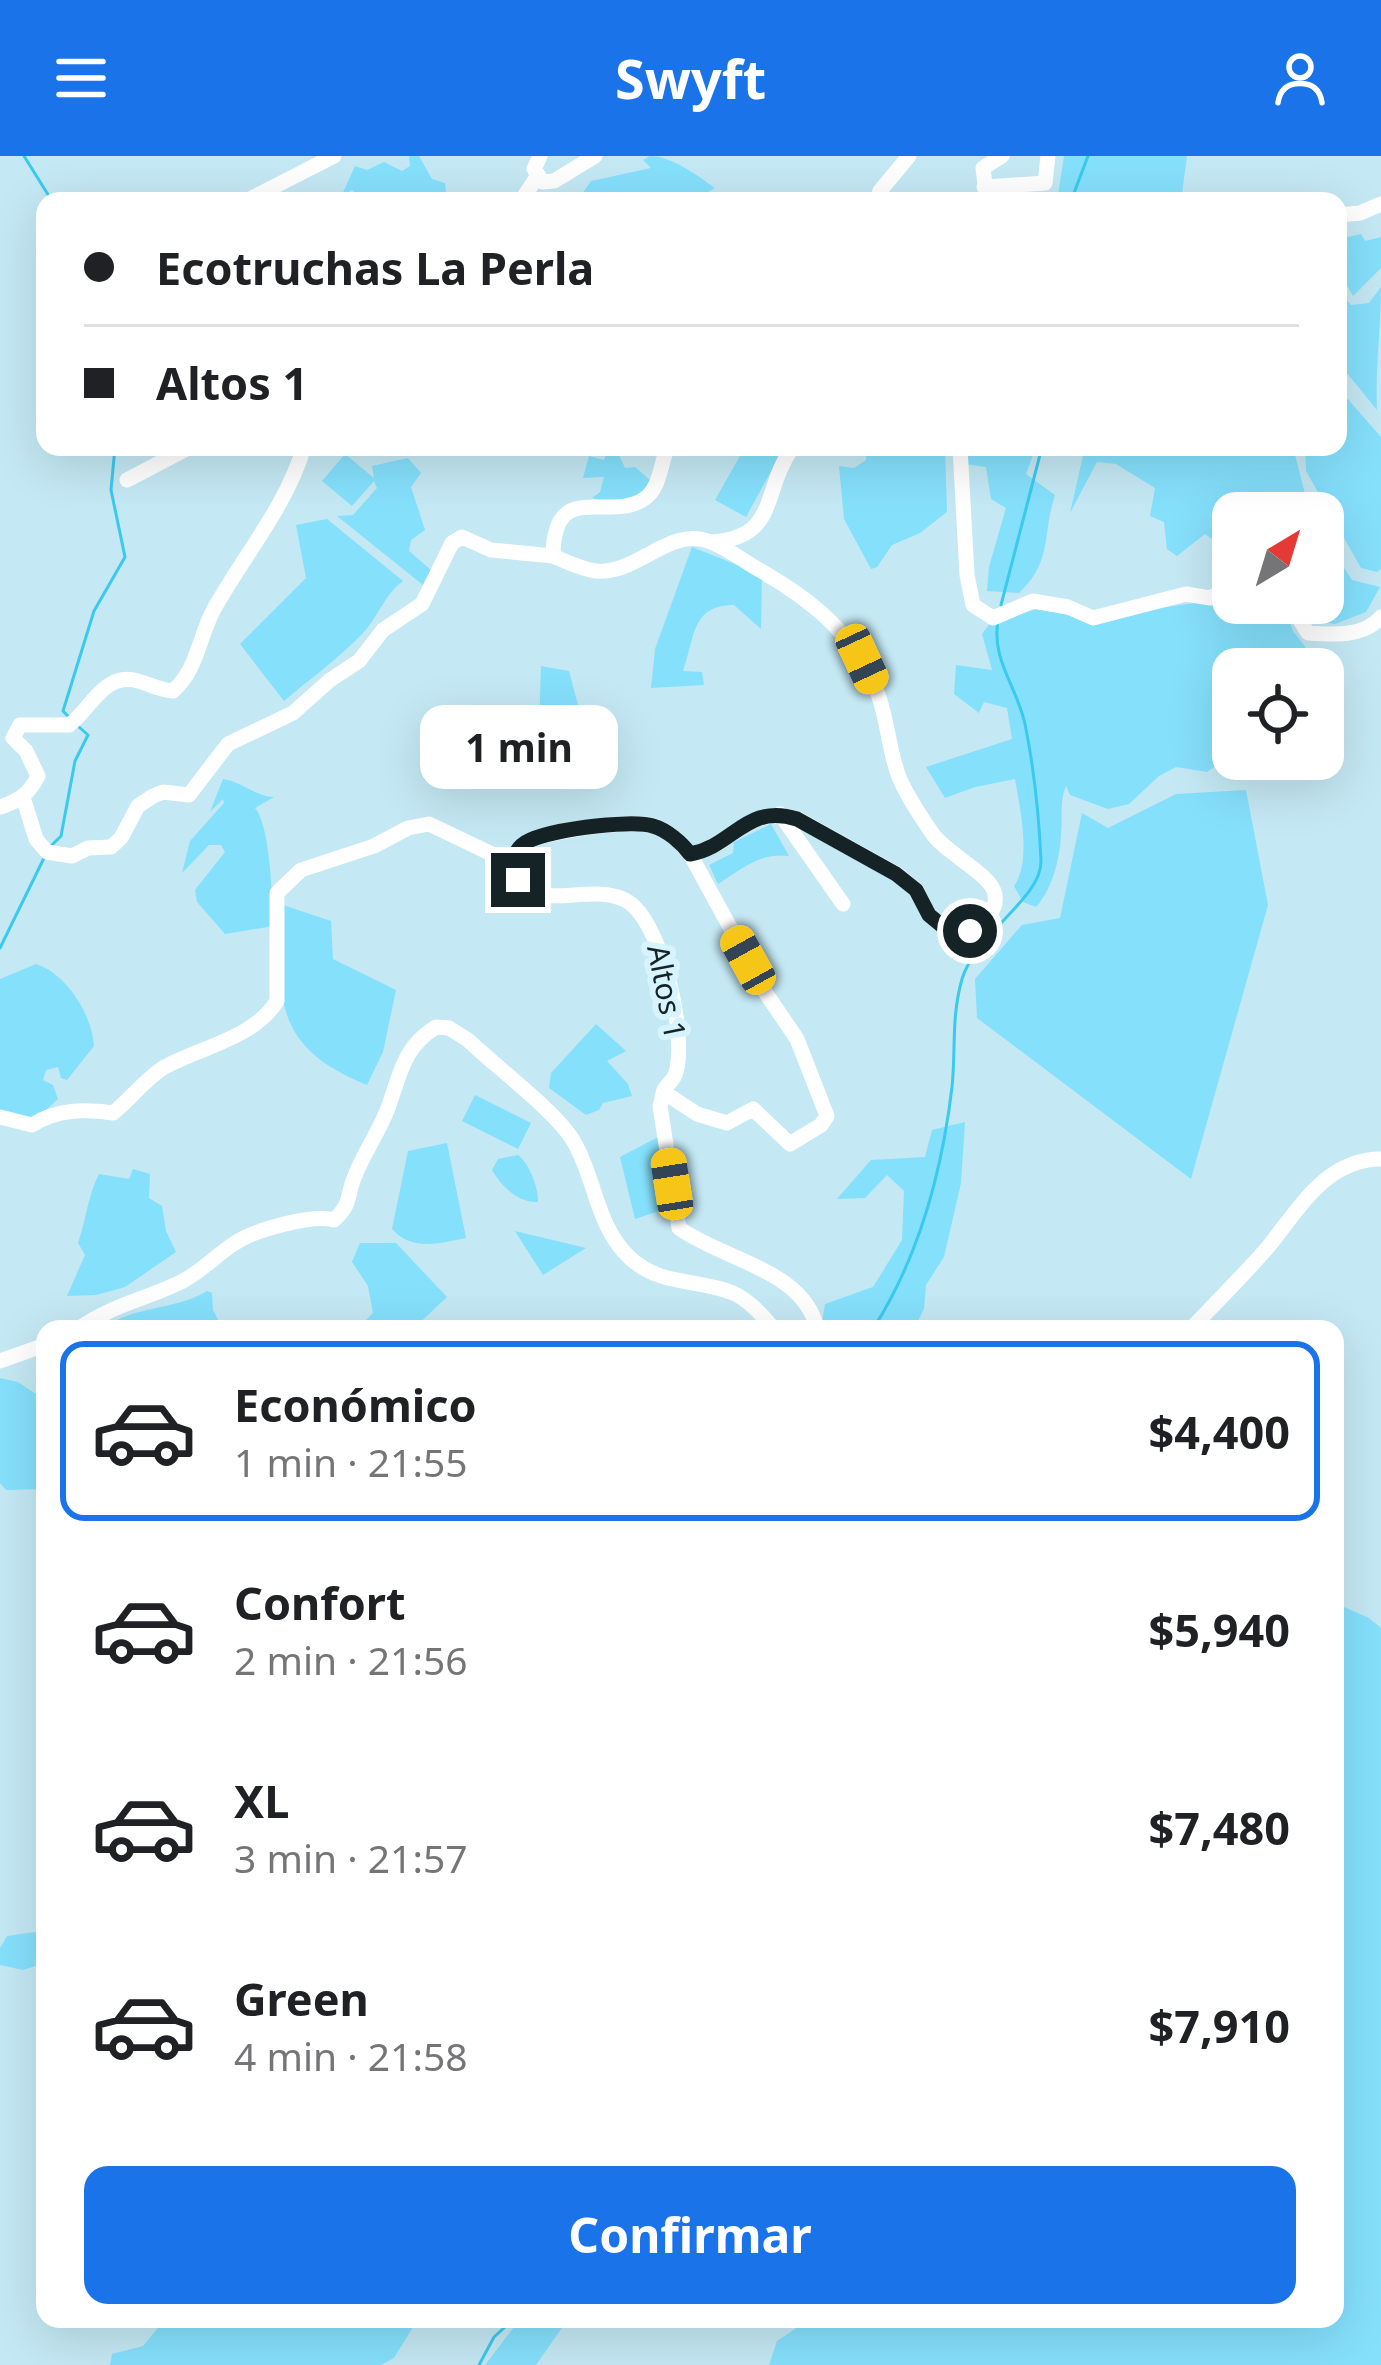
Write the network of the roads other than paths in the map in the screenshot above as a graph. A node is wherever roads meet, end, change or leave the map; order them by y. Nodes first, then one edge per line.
1 (334, 156) edge
2 (540, 156) edge
3 (595, 156) edge
4 (908, 156) edge
5 (1001, 156) edge
6 (1048, 156) edge
7 (537, 177) junction
8 (264, 192) edge
9 (527, 192) edge
10 (880, 192) edge
11 (985, 192) edge
12 (996, 192) edge
13 (1381, 204) edge
14 (1347, 214) edge
15 (173, 456) edge
16 (300, 456) edge
17 (665, 456) edge
18 (786, 456) edge
19 (960, 456) edge
20 (127, 480) dead end
21 (711, 542) junction
22 (553, 556) junction
23 (1212, 597) edge
24 (1381, 617) edge
25 (1302, 624) edge
26 (23, 796) junction
27 (0, 807) edge
28 (780, 814) junction
29 (690, 854) junction
30 (514, 865) junction
31 (843, 904) dead end
32 (665, 1094) junction
33 (0, 1117) edge
34 (1381, 1159) edge
35 (92, 1320) edge
36 (764, 1320) edge
37 (813, 1320) edge
38 (1199, 1320) edge
39 (36, 1348) edge
40 (0, 1361) edge

1 - 8 street
2 - 7 street
3 - 7 street
4 - 10 street
5 - 11 street
6 - 12 street
7 - 9 street
13 - 14 street
15 - 20 street
16 - 26 street
17 - 22 street
18 - 21 street
19 - 23 street
21 - 22 street
21 - 28 street
22 - 26 street
24 - 25 street
26 - 27 street
28 - 29 street
28 - 31 street
29 - 30 street
29 - 32 street
30 - 32 street, Altos 1
30 - 33 street, Altos 1
32 - 37 street, Altos 1
34 - 38 street
35 - 36 street
39 - 40 street

